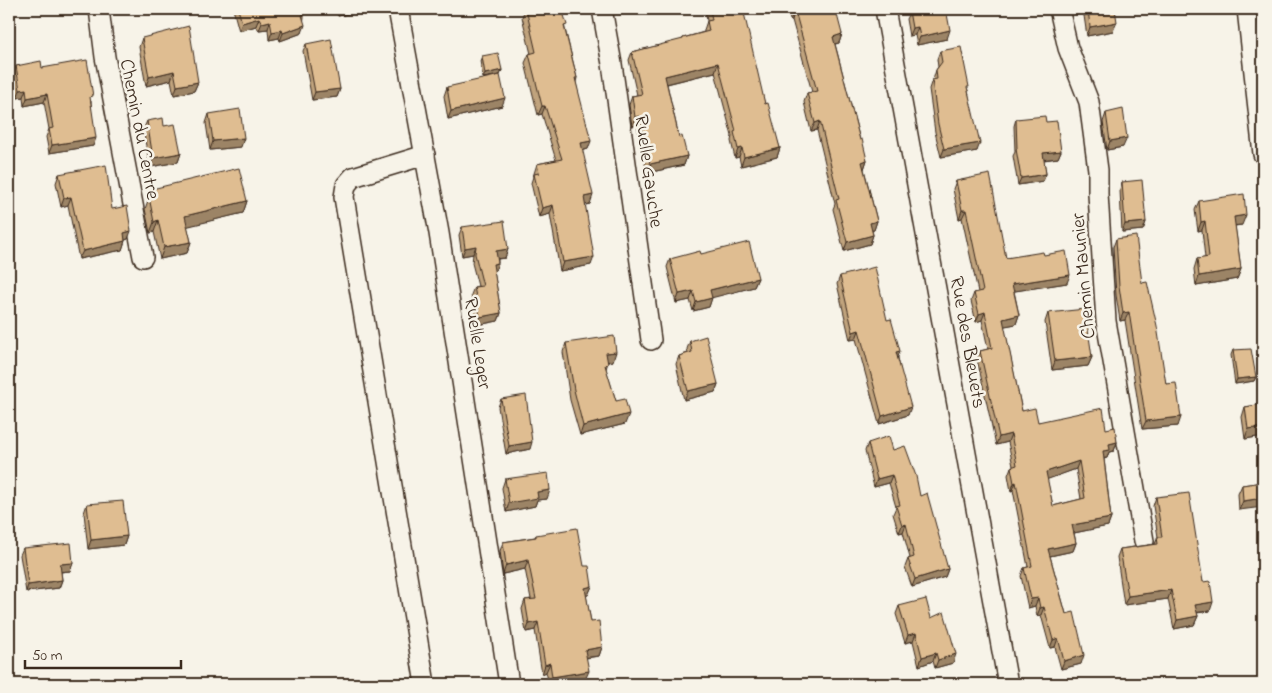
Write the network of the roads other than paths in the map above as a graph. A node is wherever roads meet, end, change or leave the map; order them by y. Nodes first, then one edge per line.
1 (99, 9) edge
2 (398, 9) edge
3 (602, 9) edge
4 (885, 9) edge
5 (1059, 9) edge
6 (1247, 9) edge
7 (1263, 154) edge
8 (425, 155) junction
9 (143, 257) dead end
10 (651, 340) dead end
11 (1144, 542) dead end
12 (425, 684) edge
13 (509, 684) edge
14 (1008, 684) edge

1 - 9 street, Chemin du Centre
2 - 8 street, Ruelle Leger
3 - 10 street, Ruelle Gauche
4 - 14 street, Rue des Bleuets
5 - 11 street, Chemin Maunier
6 - 7 street
8 - 12 street
8 - 13 street, Ruelle Leger

